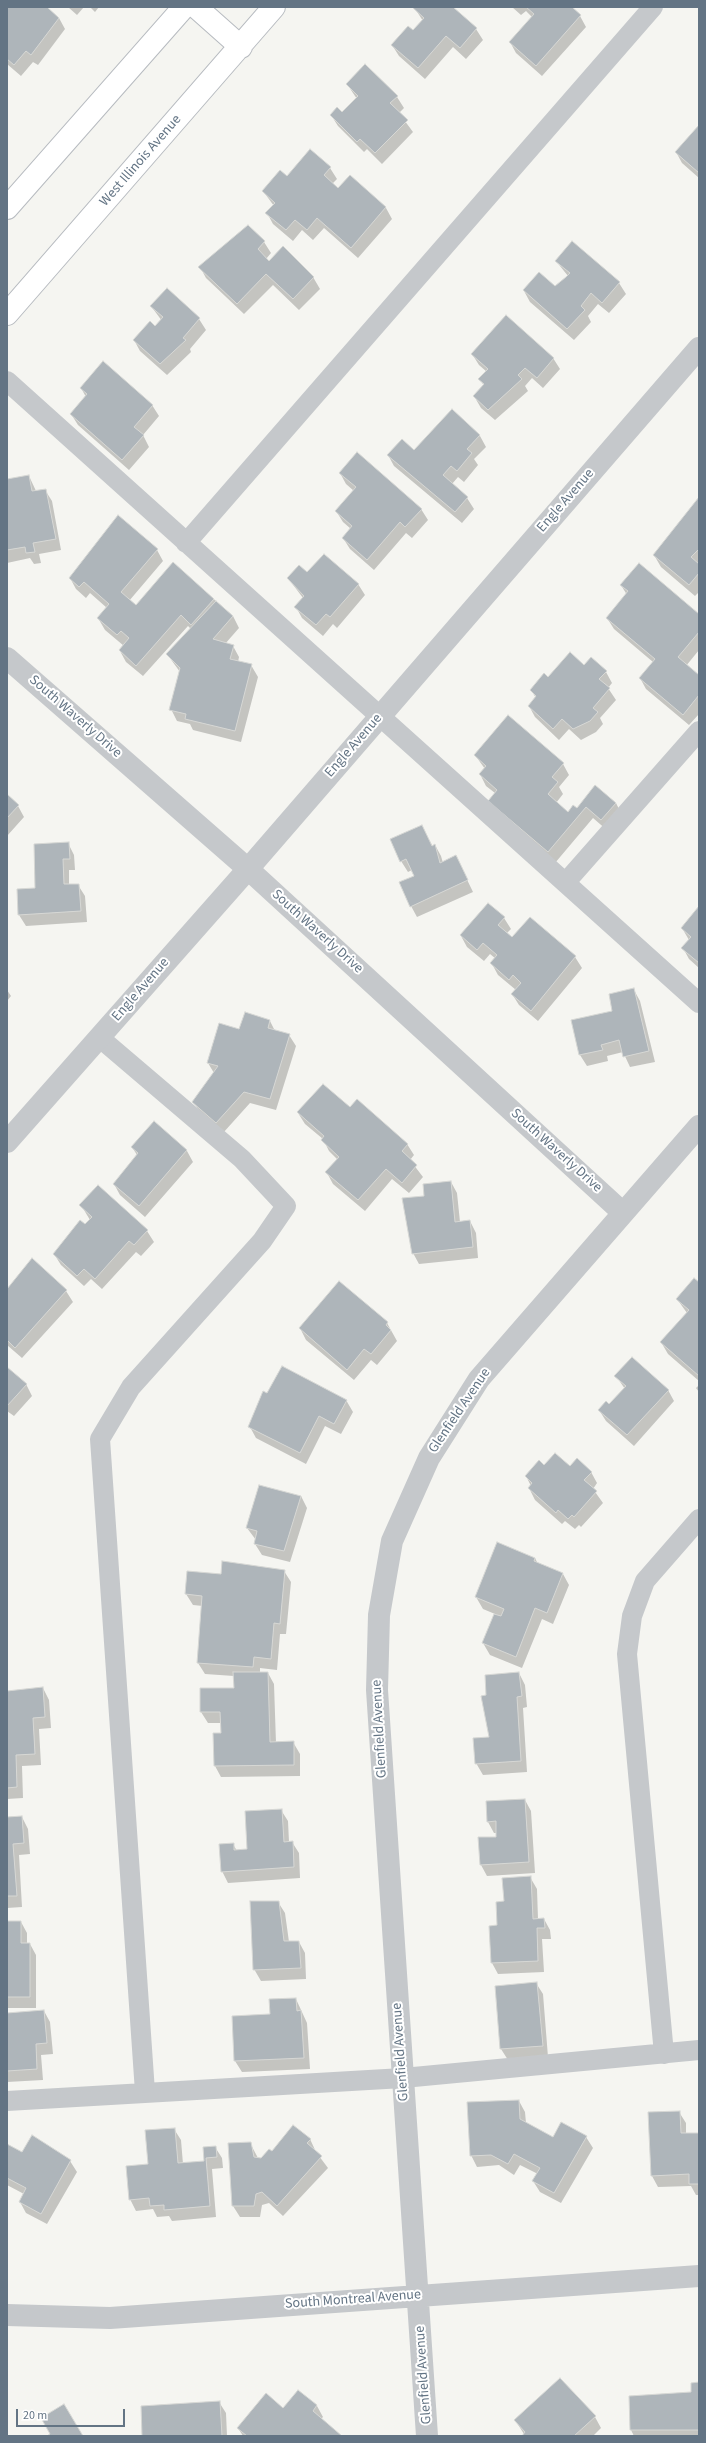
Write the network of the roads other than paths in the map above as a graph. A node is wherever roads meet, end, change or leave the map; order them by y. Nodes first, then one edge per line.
1 (184, 7) edge
2 (196, 7) edge
3 (274, 7) edge
4 (653, 7) edge
5 (241, 47) junction
6 (7, 208) edge
7 (7, 314) edge
8 (699, 348) edge
9 (7, 381) edge
10 (186, 543) junction
11 (7, 658) edge
12 (379, 717) junction
13 (699, 731) edge
14 (248, 869) junction
15 (566, 882) junction
16 (699, 1003) edge
17 (100, 1038) junction
18 (699, 1126) edge
19 (7, 1142) edge
20 (622, 1212) junction
21 (699, 1520) edge
22 (699, 2050) edge
23 (664, 2054) junction
24 (403, 2078) junction
25 (145, 2092) junction
26 (7, 2101) edge
27 (699, 2276) edge
28 (419, 2295) junction
29 (7, 2315) edge
30 (428, 2436) edge

1 - 6 main road
2 - 5 main road
3 - 5 main road, West Illinois Avenue
4 - 10 lane
5 - 7 main road, West Illinois Avenue
8 - 12 street, Engle Avenue
9 - 10 lane
10 - 12 lane
11 - 14 street, South Waverly Drive
12 - 14 street, Engle Avenue
12 - 15 lane
13 - 15 lane
14 - 17 street, Engle Avenue
14 - 20 street, South Waverly Drive
15 - 16 lane
17 - 19 street, Engle Avenue
17 - 25 lane
18 - 20 street, Glenfield Avenue
20 - 24 street, Glenfield Avenue
21 - 23 lane
22 - 23 lane
23 - 24 lane
24 - 25 lane
24 - 28 street, Glenfield Avenue
25 - 26 lane
27 - 28 street, South Montreal Avenue
28 - 29 street, South Montreal Avenue
28 - 30 street, Glenfield Avenue

